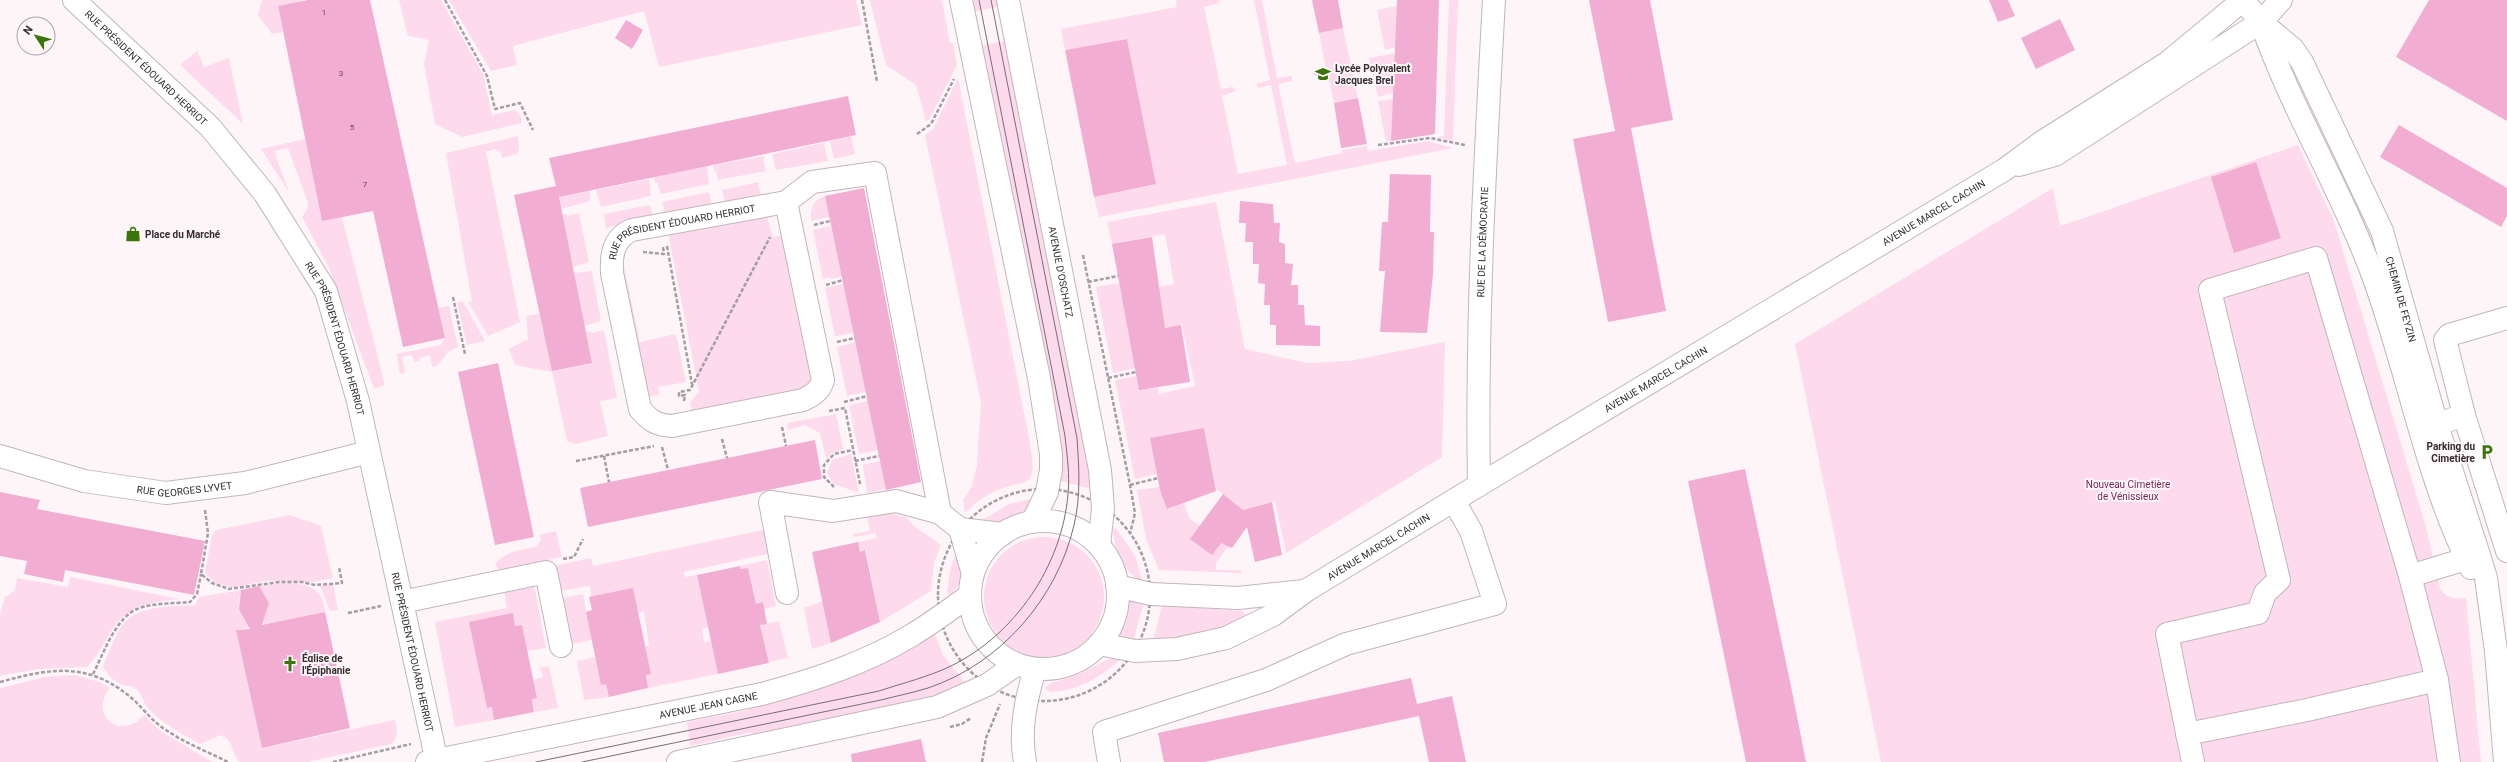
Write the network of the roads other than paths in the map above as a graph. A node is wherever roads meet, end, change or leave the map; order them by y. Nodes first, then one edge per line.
1 (74, 0) edge
2 (961, 0) edge
3 (1008, 0) edge
4 (1494, 0) edge
5 (2243, 0) edge
6 (2281, 0) edge
7 (2261, 22) junction
8 (2004, 170) junction
9 (786, 202) junction
10 (2507, 318) edge
11 (2464, 415) junction
12 (2429, 427) junction
13 (369, 452) junction
14 (0, 456) edge
15 (1479, 485) junction
16 (1454, 501) junction
17 (940, 513) junction
18 (1033, 521) junction
19 (960, 529) junction
20 (1003, 534) junction
21 (1099, 545) junction
22 (2507, 550) edge
23 (2473, 557) junction
24 (2410, 576) junction
25 (971, 585) junction
26 (1117, 586) junction
27 (1308, 590) junction
28 (788, 593) dead end
29 (402, 602) junction
30 (1099, 644) junction
31 (561, 646) dead end
32 (2501, 650) edge
33 (1026, 667) junction
34 (2437, 680) junction
35 (2187, 734) junction
36 (434, 761) edge
37 (678, 762) edge
38 (1025, 762) edge
39 (1109, 762) edge
40 (2193, 762) edge
41 (2449, 762) edge
42 (2505, 762) edge

1 - 13 street, RUE PRÉSIDENT ÉDOUARD HERRIOT
2 - 18 street
3 - 21 street, AVENUE D'OSCHATZ
4 - 15 street, RUE DE LA DÉMOCRATIE
5 - 7 street, CHEMIN DE FEYZIN
5 - 8 street, AVENUE MARCEL CACHIN
6 - 7 street, AVENUE MARCEL CACHIN
7 - 8 street, AVENUE MARCEL CACHIN
7 - 12 street, CHEMIN DE FEYZIN
8 - 15 street, AVENUE MARCEL CACHIN
9 - 9 street, RUE PRÉSIDENT ÉDOUARD HERRIOT
9 - 17 street
10 - 11 street
11 - 12 street
11 - 22 street
12 - 23 street, CHEMIN DE FEYZIN
13 - 14 street, RUE GEORGES LYVET
13 - 29 street, RUE PRÉSIDENT ÉDOUARD HERRIOT
15 - 16 street, AVENUE MARCEL CACHIN
16 - 27 street, AVENUE MARCEL CACHIN
16 - 39 street
17 - 19 street
17 - 28 street
18 - 20 street
18 - 21 street
19 - 20 street
19 - 25 street
20 - 25 street
21 - 26 street
23 - 24 street
23 - 32 street, CHEMIN DE FEYZIN
24 - 34 street
24 - 35 street
25 - 33 street
25 - 36 street, AVENUE JEAN CAGNE
26 - 27 street, AVENUE MARCEL CACHIN
26 - 30 street
27 - 30 street, AVENUE MARCEL CACHIN
29 - 31 street
29 - 36 street, RUE PRÉSIDENT ÉDOUARD HERRIOT
30 - 33 street
32 - 42 street, CHEMIN DE FEYZIN
33 - 37 street
33 - 38 street
34 - 35 street
34 - 41 street
35 - 40 street

